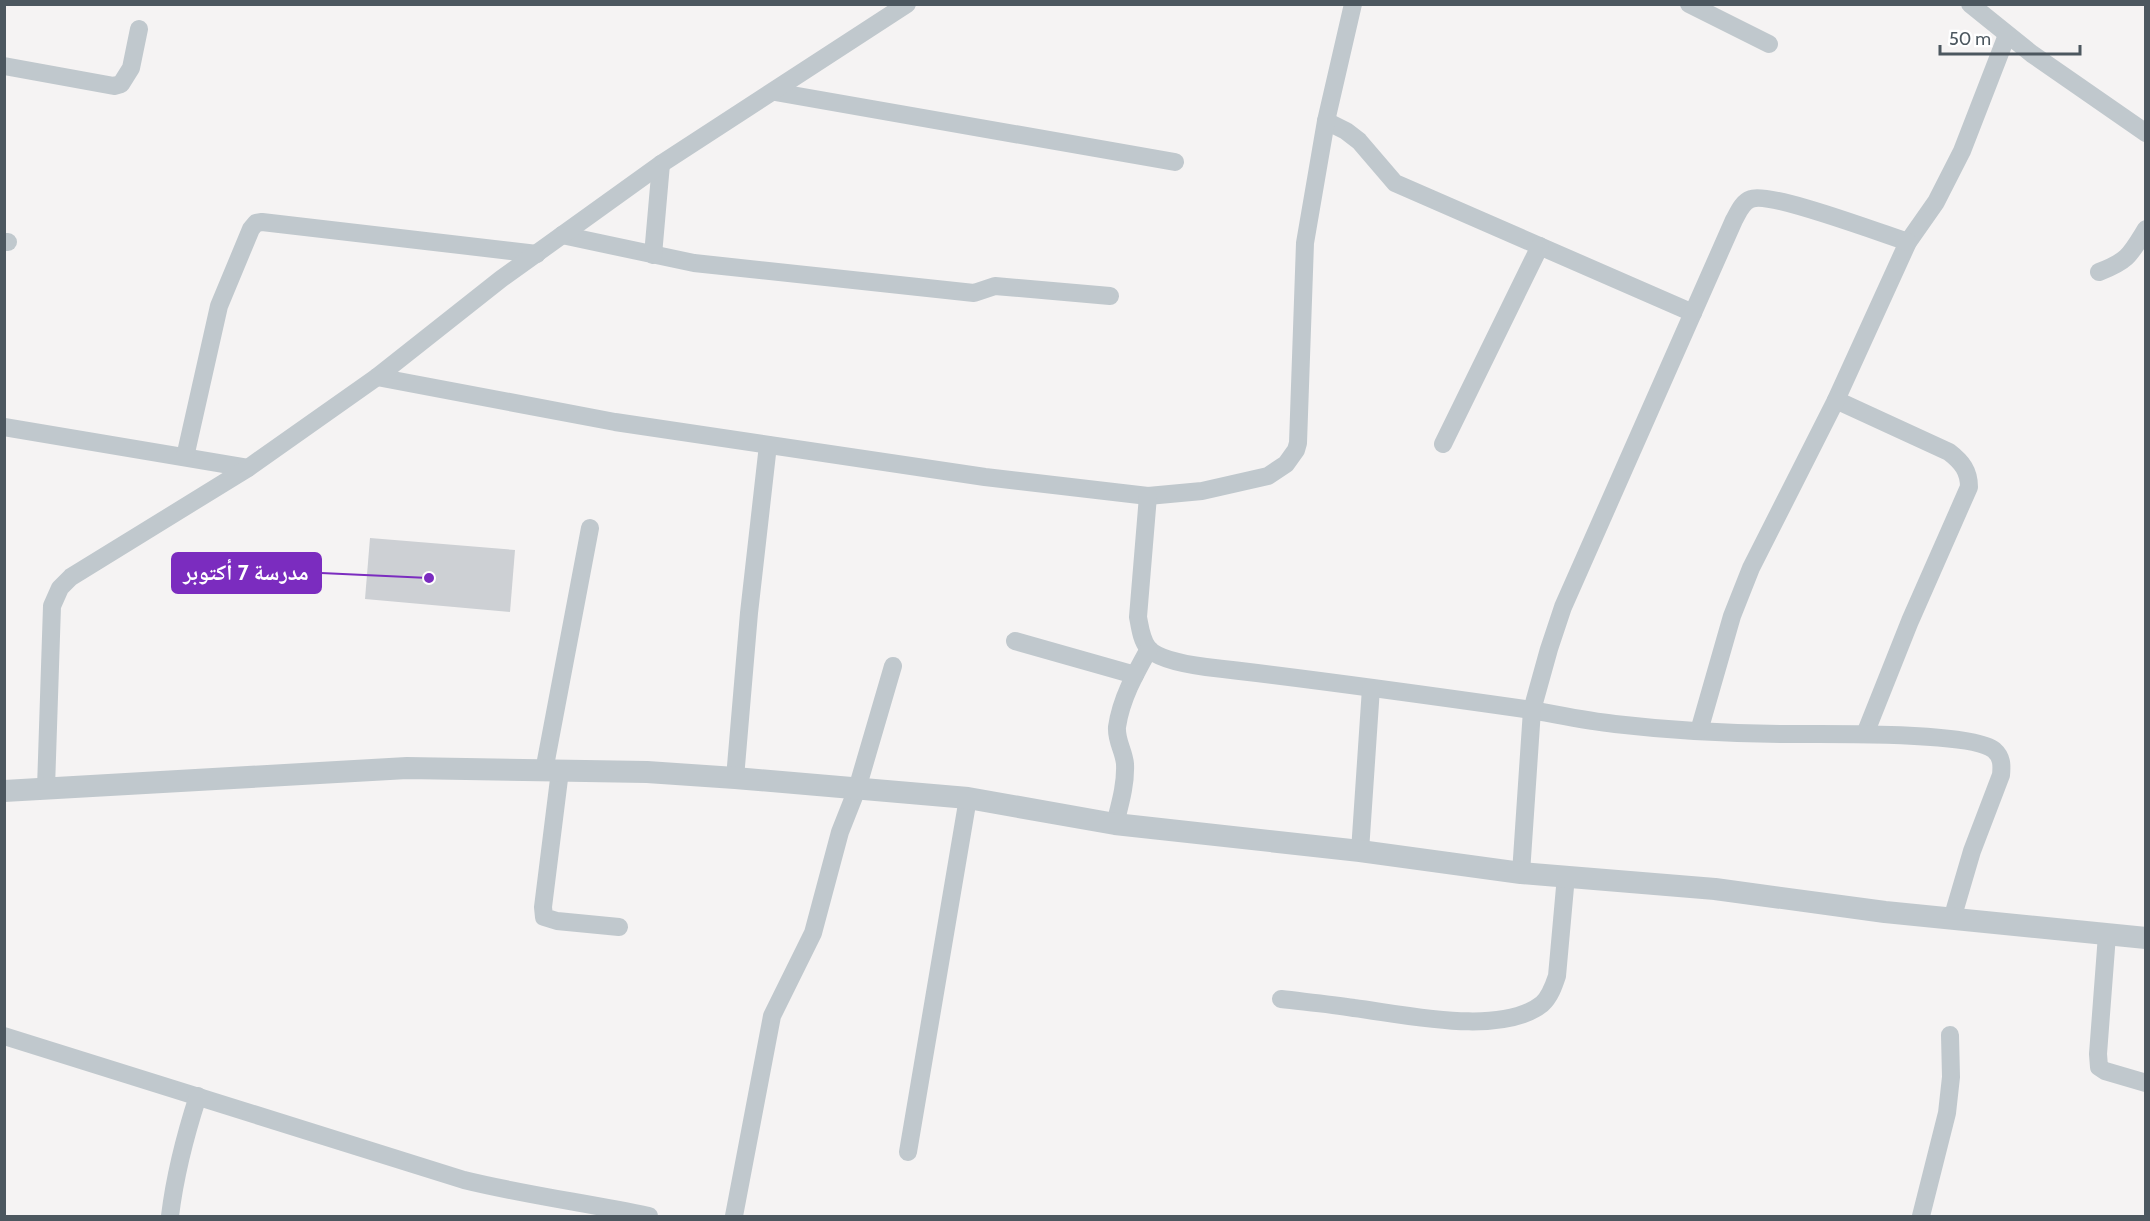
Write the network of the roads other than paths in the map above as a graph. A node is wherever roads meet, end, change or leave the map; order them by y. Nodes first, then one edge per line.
1 (908, 4) edge
2 (1353, 4) edge
3 (1689, 4) edge
4 (1970, 4) edge
5 (139, 29) dead end
6 (2007, 35) junction
7 (1769, 44) dead end
8 (4, 66) edge
9 (775, 92) junction
10 (1326, 121) junction
11 (2145, 133) edge
12 (1174, 162) dead end
13 (662, 164) junction
14 (2145, 229) edge
15 (562, 235) junction
16 (1908, 242) junction
17 (1540, 246) junction
18 (537, 254) junction
19 (653, 255) junction
20 (2099, 272) dead end
21 (1110, 296) dead end
22 (1693, 313) junction
23 (377, 377) junction
24 (1836, 400) junction
25 (4, 427) edge
26 (1443, 444) dead end
27 (768, 445) junction
28 (185, 457) junction
29 (248, 468) junction
30 (1148, 496) junction
31 (590, 528) dead end
32 (1015, 641) dead end
33 (1149, 649) junction
34 (893, 666) dead end
35 (1135, 675) junction
36 (1371, 688) junction
37 (1532, 710) junction
38 (1699, 731) junction
39 (1865, 734) junction
40 (552, 771) junction
41 (735, 778) junction
42 (46, 788) junction
43 (857, 789) junction
44 (4, 791) edge
45 (968, 798) junction
46 (1115, 824) junction
47 (1360, 851) junction
48 (1521, 873) junction
49 (1566, 876) junction
50 (1952, 919) junction
51 (619, 927) dead end
52 (2107, 935) junction
53 (2145, 938) edge
54 (1281, 999) dead end
55 (1950, 1035) dead end
56 (4, 1036) edge
57 (2145, 1083) edge
58 (198, 1096) junction
59 (908, 1152) dead end
60 (615, 1213) edge
61 (170, 1216) edge
62 (649, 1216) edge
63 (734, 1216) edge
64 (1921, 1216) edge

1 - 9 street
2 - 10 street
3 - 7 street
4 - 6 street
5 - 8 street
6 - 11 street
6 - 16 street
9 - 12 street
9 - 13 street
10 - 17 street
10 - 30 street
13 - 15 street
13 - 19 street
14 - 20 street
15 - 18 street
15 - 19 street
16 - 22 street
16 - 24 street
17 - 22 street
17 - 26 street
18 - 23 street
18 - 28 street
19 - 21 street
22 - 37 street
23 - 27 street
23 - 29 street
24 - 38 street
24 - 39 street
25 - 28 street
27 - 30 street
27 - 41 street
28 - 29 street
29 - 42 street
30 - 33 street
31 - 40 street
32 - 35 street
33 - 35 street
33 - 36 street
34 - 43 street
35 - 46 street
36 - 37 street
36 - 47 street
37 - 38 street
37 - 48 street
38 - 39 street
39 - 50 street
40 - 41 street
40 - 42 street
40 - 51 street
41 - 43 street
42 - 44 street
43 - 45 street
43 - 63 street
45 - 46 street
45 - 59 street
46 - 47 street
47 - 48 street
48 - 49 street
49 - 50 street
49 - 54 street
50 - 52 street
52 - 53 street
52 - 57 street
55 - 64 street
56 - 58 street
58 - 60 street
58 - 61 street
60 - 62 street

